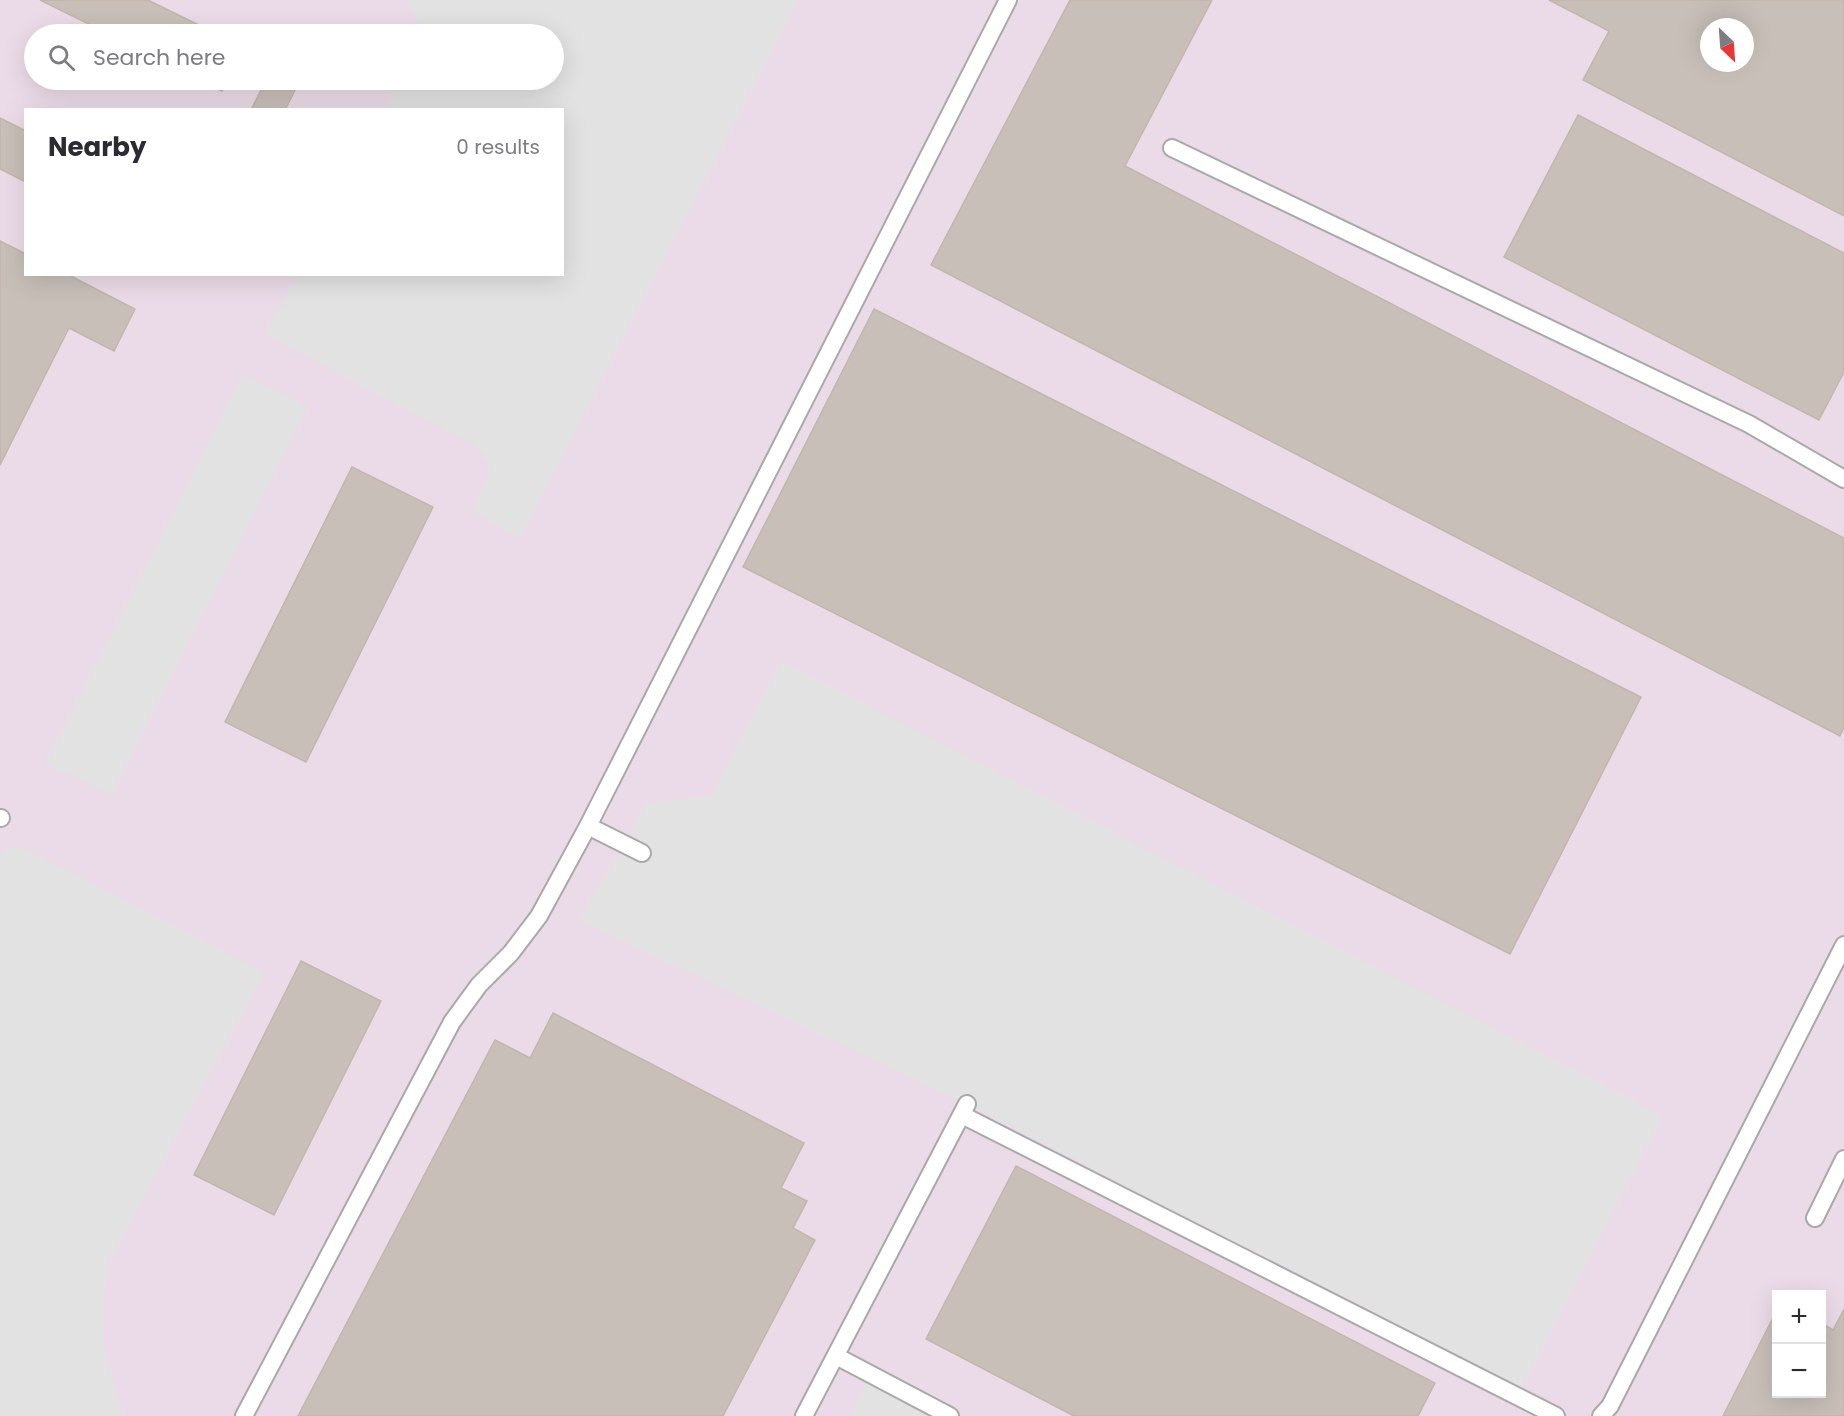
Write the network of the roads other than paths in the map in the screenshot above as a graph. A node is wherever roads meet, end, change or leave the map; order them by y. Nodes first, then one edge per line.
1 (1008, 0) edge
2 (1172, 148) dead end
3 (1844, 479) edge
4 (588, 826) junction
5 (642, 853) dead end
6 (1844, 945) edge
7 (1844, 1160) edge
8 (1815, 1218) dead end
9 (836, 1356) junction
10 (244, 1416) edge
11 (804, 1416) edge
12 (950, 1416) edge
13 (1556, 1416) edge
14 (1601, 1416) edge

1 - 4 lane
2 - 3 lane
4 - 5 lane
4 - 10 lane
6 - 14 lane
7 - 8 lane
9 - 11 lane
9 - 12 lane
9 - 13 lane

